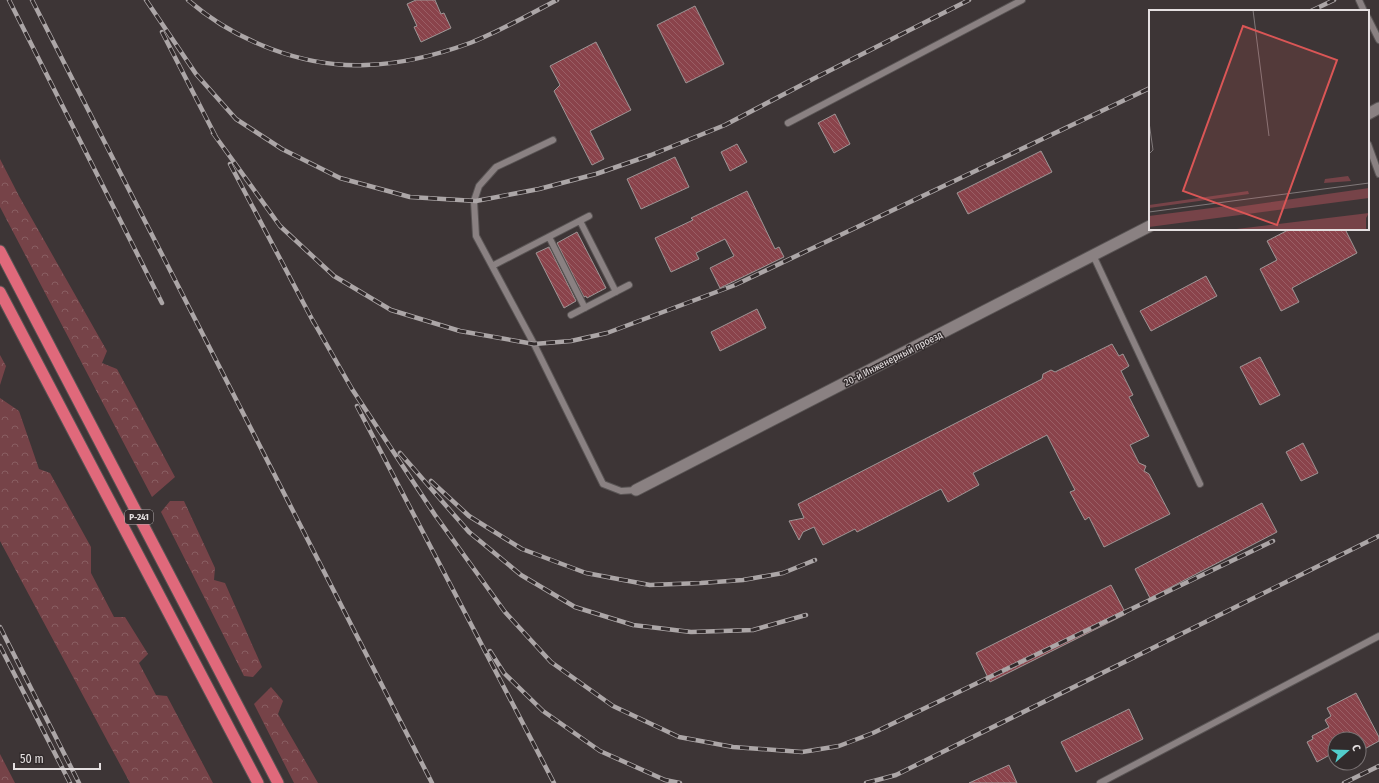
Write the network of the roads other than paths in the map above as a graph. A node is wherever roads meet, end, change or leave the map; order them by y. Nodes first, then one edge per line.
1 (1022, 0) edge
2 (1359, 0) edge
3 (1364, 10) edge
4 (1369, 20) edge
5 (1379, 40) edge
6 (1379, 108) edge
7 (1369, 113) edge
8 (788, 123) dead end
9 (552, 140) dead end
10 (1369, 147) edge
11 (1379, 174) edge
12 (589, 216) dead end
13 (580, 221) junction
14 (1149, 227) edge
15 (549, 237) junction
16 (0, 251) edge
17 (1093, 255) junction
18 (492, 266) junction
19 (630, 285) dead end
20 (0, 292) edge
21 (616, 292) junction
22 (585, 308) junction
23 (571, 315) dead end
24 (1200, 484) dead end
25 (636, 490) joint
26 (1379, 636) edge
27 (258, 783) edge
28 (278, 783) edge
29 (1100, 783) edge

1 - 8 lane
2 - 3 lane
4 - 5 lane
6 - 7 street
9 - 18 lane
10 - 11 lane
12 - 13 lane
13 - 15 lane
13 - 21 lane
14 - 17 street, 20-й Инженерный проезд
15 - 18 lane
15 - 22 lane
16 - 28 highway, Р-241
17 - 24 lane
17 - 25 street, 20-й Инженерный проезд
18 - 25 lane
19 - 21 lane
20 - 27 highway, Р-241
21 - 22 lane
22 - 23 lane
26 - 29 lane

